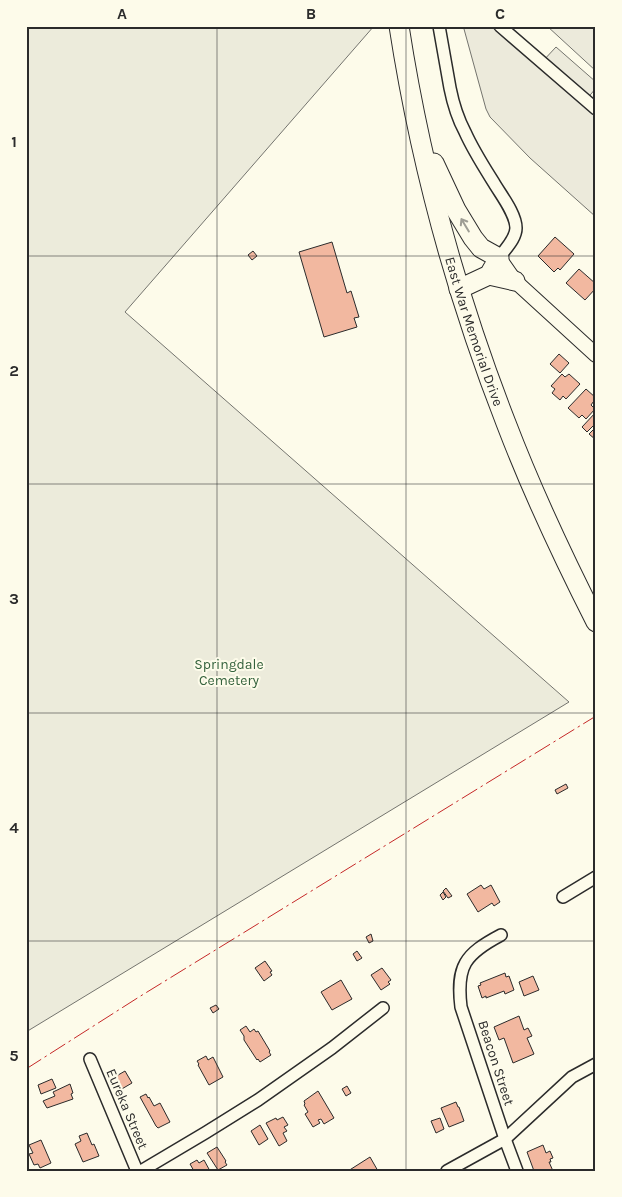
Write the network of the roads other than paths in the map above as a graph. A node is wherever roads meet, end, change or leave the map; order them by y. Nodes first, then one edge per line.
1 (399, 26) edge
2 (439, 26) edge
3 (500, 26) edge
4 (409, 90) junction
5 (596, 109) edge
6 (499, 258) junction
7 (489, 275) junction
8 (515, 281) junction
9 (459, 289) junction
10 (596, 355) edge
11 (596, 622) edge
12 (596, 876) edge
13 (563, 897) dead end
14 (501, 935) dead end
15 (383, 1008) dead end
16 (90, 1060) dead end
17 (596, 1064) edge
18 (505, 1139) junction
19 (139, 1171) edge
20 (447, 1171) edge
21 (517, 1171) edge

1 - 4 highway, East War Memorial Drive
2 - 6 street
3 - 5 street
6 -> 4 highway
4 - 9 highway, East War Memorial Drive
6 - 7 highway
6 - 8 street
7 - 8 highway
7 - 9 highway
8 - 10 street
9 - 11 highway, East War Memorial Drive
12 - 13 street
14 - 18 street, Beacon Street
15 - 19 street
16 - 19 street, Eureka Street
17 - 18 street
18 - 20 street
18 - 21 street, Beacon Street

